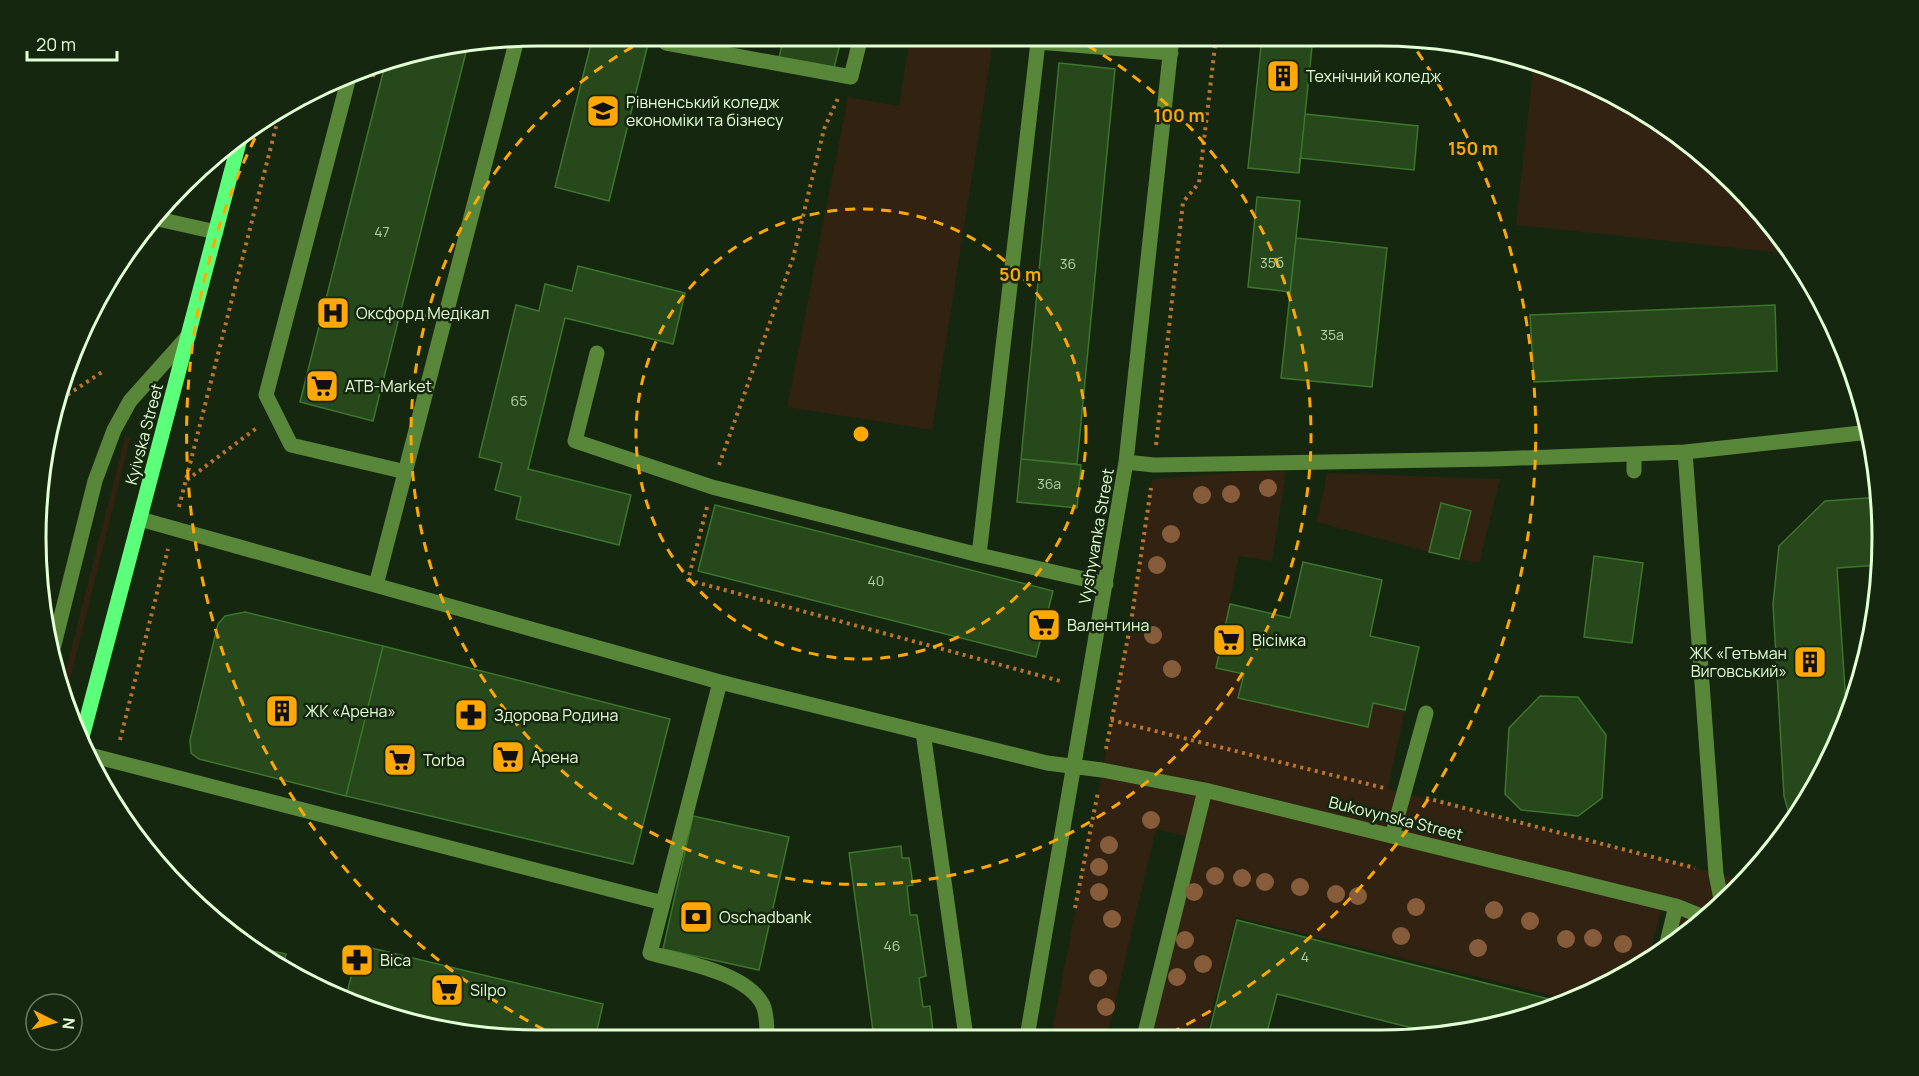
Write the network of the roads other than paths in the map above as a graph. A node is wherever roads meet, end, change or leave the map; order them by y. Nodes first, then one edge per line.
1 (682, 46) edge
2 (858, 46) edge
3 (1038, 46) edge
4 (1086, 46) edge
5 (1171, 46) edge
6 (515, 47) edge
7 (1171, 53) junction
8 (347, 85) edge
9 (236, 150) edge
10 (163, 220) edge
11 (216, 232) junction
12 (189, 335) junction
13 (597, 353) dead end
14 (1861, 433) edge
15 (1685, 452) junction
16 (1634, 455) junction
17 (1126, 462) junction
18 (1634, 471) dead end
19 (406, 472) junction
20 (140, 519) junction
21 (979, 555) junction
22 (1106, 584) junction
23 (376, 585) junction
24 (56, 635) edge
25 (720, 682) junction
26 (1426, 713) dead end
27 (85, 727) edge
28 (923, 732) junction
29 (98, 757) edge
30 (1074, 766) junction
31 (1205, 790) junction
32 (1392, 836) junction
33 (1720, 894) edge
34 (663, 903) junction
35 (1676, 906) junction
36 (1697, 914) edge
37 (1669, 936) edge
38 (766, 1030) edge
39 (965, 1030) edge
40 (1028, 1030) edge
41 (1146, 1030) edge

1 - 2 street
3 - 21 street
4 - 7 street
5 - 7 street, Vyshyvanka Street
6 - 19 street
7 - 17 street, Vyshyvanka Street
8 - 19 street
9 - 11 main road, Kyivska Street
10 - 11 street
11 - 12 main road, Kyivska Street
12 - 20 main road, Kyivska Street
12 - 24 street
13 - 21 street
14 - 15 street
15 - 16 street
15 - 33 street
16 - 17 street
16 - 18 street
17 - 22 street, Vyshyvanka Street
19 - 23 street
20 - 23 street, Bukovynska Street
20 - 27 main road, Kyivska Street
21 - 22 street
22 - 30 street, Vyshyvanka Street
23 - 25 street, Bukovynska Street
25 - 28 street, Bukovynska Street
25 - 34 street
26 - 32 street
28 - 30 street, Bukovynska Street
28 - 39 street
29 - 34 street
30 - 31 street, Bukovynska Street
30 - 40 street, Vyshyvanka Street
31 - 32 street, Bukovynska Street
31 - 41 street
32 - 35 street, Bukovynska Street
34 - 38 street
35 - 36 street, Bukovynska Street
35 - 37 street

